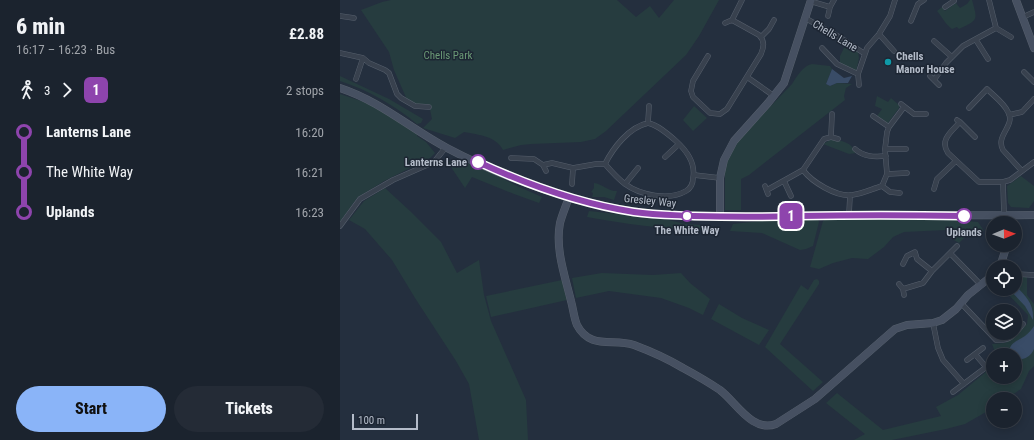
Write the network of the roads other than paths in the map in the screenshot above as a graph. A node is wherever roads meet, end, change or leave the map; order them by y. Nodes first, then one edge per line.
1 (742, 0) edge
2 (810, 0) edge
3 (834, 0) edge
4 (895, 0) edge
5 (924, 0) edge
6 (945, 0) edge
7 (989, 0) edge
8 (1016, 0) edge
9 (954, 1) dead end
10 (830, 8) junction
11 (1034, 12) edge
12 (340, 16) edge
13 (828, 16) dead end
14 (1023, 17) junction
15 (354, 18) dead end
16 (805, 18) junction
17 (732, 20) junction
18 (774, 20) dead end
19 (910, 22) dead end
20 (725, 23) dead end
21 (996, 28) junction
22 (879, 34) junction
23 (1011, 36) dead end
24 (761, 37) junction
25 (976, 40) junction
26 (938, 42) dead end
27 (822, 48) dead end
28 (1034, 48) edge
29 (894, 50) dead end
30 (340, 53) edge
31 (865, 54) junction
32 (987, 55) dead end
33 (708, 56) dead end
34 (952, 57) junction
35 (363, 58) junction
36 (1024, 72) dead end
37 (858, 74) junction
38 (930, 76) dead end
39 (747, 77) junction
40 (356, 79) dead end
41 (934, 80) junction
42 (1034, 82) edge
43 (859, 84) dead end
44 (939, 85) dead end
45 (340, 88) edge
46 (774, 96) junction
47 (1034, 99) edge
48 (649, 106) dead end
49 (428, 107) dead end
50 (969, 108) dead end
51 (832, 114) dead end
52 (926, 114) dead end
53 (1010, 115) junction
54 (873, 116) dead end
55 (648, 123) junction
56 (889, 127) junction
57 (831, 137) junction
58 (975, 137) dead end
59 (838, 138) dead end
60 (679, 144) junction
61 (446, 148) junction
62 (854, 148) dead end
63 (906, 148) dead end
64 (886, 149) junction
65 (886, 156) junction
66 (664, 157) dead end
67 (511, 158) dead end
68 (956, 161) junction
69 (1034, 162) edge
70 (543, 164) junction
71 (605, 164) junction
72 (573, 168) junction
73 (638, 168) dead end
74 (803, 170) junction
75 (546, 171) dead end
76 (1022, 171) junction
77 (907, 173) dead end
78 (887, 174) junction
79 (694, 175) junction
80 (720, 178) junction
81 (784, 181) junction
82 (1003, 182) junction
83 (572, 184) dead end
84 (625, 184) junction
85 (882, 186) junction
86 (934, 189) dead end
87 (767, 190) dead end
88 (900, 193) dead end
89 (792, 195) dead end
90 (850, 195) junction
91 (569, 197) junction
92 (850, 215) junction
93 (1034, 215) edge
94 (720, 216) junction
95 (1004, 216) edge
96 (1022, 217) edge
97 (986, 219) edge
98 (340, 226) edge
99 (957, 246) dead end
100 (950, 253) junction
101 (903, 264) dead end
102 (932, 271) junction
103 (1022, 274) edge
104 (1034, 275) edge
105 (986, 280) edge
106 (899, 284) dead end
107 (980, 285) junction
108 (903, 289) junction
109 (904, 295) dead end
110 (961, 303) junction
111 (933, 323) junction
112 (1023, 324) dead end
113 (983, 348) dead end
114 (975, 354) junction
115 (967, 360) dead end
116 (986, 367) joint
117 (964, 384) junction
118 (953, 392) dead end

1 - 17 street
2 - 10 street
2 - 16 street
3 - 10 street
4 - 22 street, Chells Lane
5 - 19 street
6 - 9 street
7 - 21 street
8 - 14 street
10 - 13 street
11 - 14 street
12 - 15 street
14 - 28 street
16 - 31 street, Chells Lane
16 - 46 street
17 - 20 street
17 - 24 street
18 - 24 street
21 - 23 street
21 - 25 street
22 - 29 street
22 - 31 street, Chells Lane
24 - 39 street
25 - 32 street
25 - 34 street
26 - 34 street
27 - 37 street
30 - 35 street
31 - 37 street, Chells Lane
33 - 39 street
34 - 41 street
35 - 40 street
35 - 49 street
36 - 42 street
37 - 43 street, Chells Lane
38 - 41 street
39 - 46 street
41 - 44 street
45 - 61 street, Gresley Way
46 - 80 street
47 - 53 street
48 - 55 street
50 - 53 street
51 - 57 street
52 - 56 street
53 - 76 street
54 - 56 street
55 - 60 street
55 - 71 street
56 - 64 street
57 - 59 street
57 - 74 street
58 - 68 street
60 - 66 street
60 - 79 street
61 - 91 street, Gresley Way
61 - 98 street
62 - 65 street
63 - 64 street
64 - 65 street
65 - 78 street
67 - 70 street
68 - 82 street
68 - 86 street
69 - 76 street
70 - 72 street
70 - 75 street
71 - 72 street
71 - 84 street
72 - 83 street
73 - 84 street
74 - 81 street
74 - 90 street
76 - 82 street
77 - 78 street
78 - 85 street
79 - 80 street
79 - 84 street
80 - 94 street
81 - 87 street
81 - 89 street
82 - 95 street
85 - 88 street
85 - 90 street
90 - 92 street
91 - 94 street, Gresley Way
91 - 111 street
92 - 94 street, Gresley Way
92 - 97 street, Gresley Way
93 - 96 street, Gresley Way
99 - 100 street
100 - 102 street
100 - 107 street
101 - 102 street
102 - 108 street
103 - 104 street
105 - 107 street
106 - 108 street
107 - 110 street
108 - 109 street
110 - 111 street
110 - 112 street
111 - 117 street
113 - 114 street
114 - 115 street
114 - 116 street
116 - 117 street
117 - 118 street

